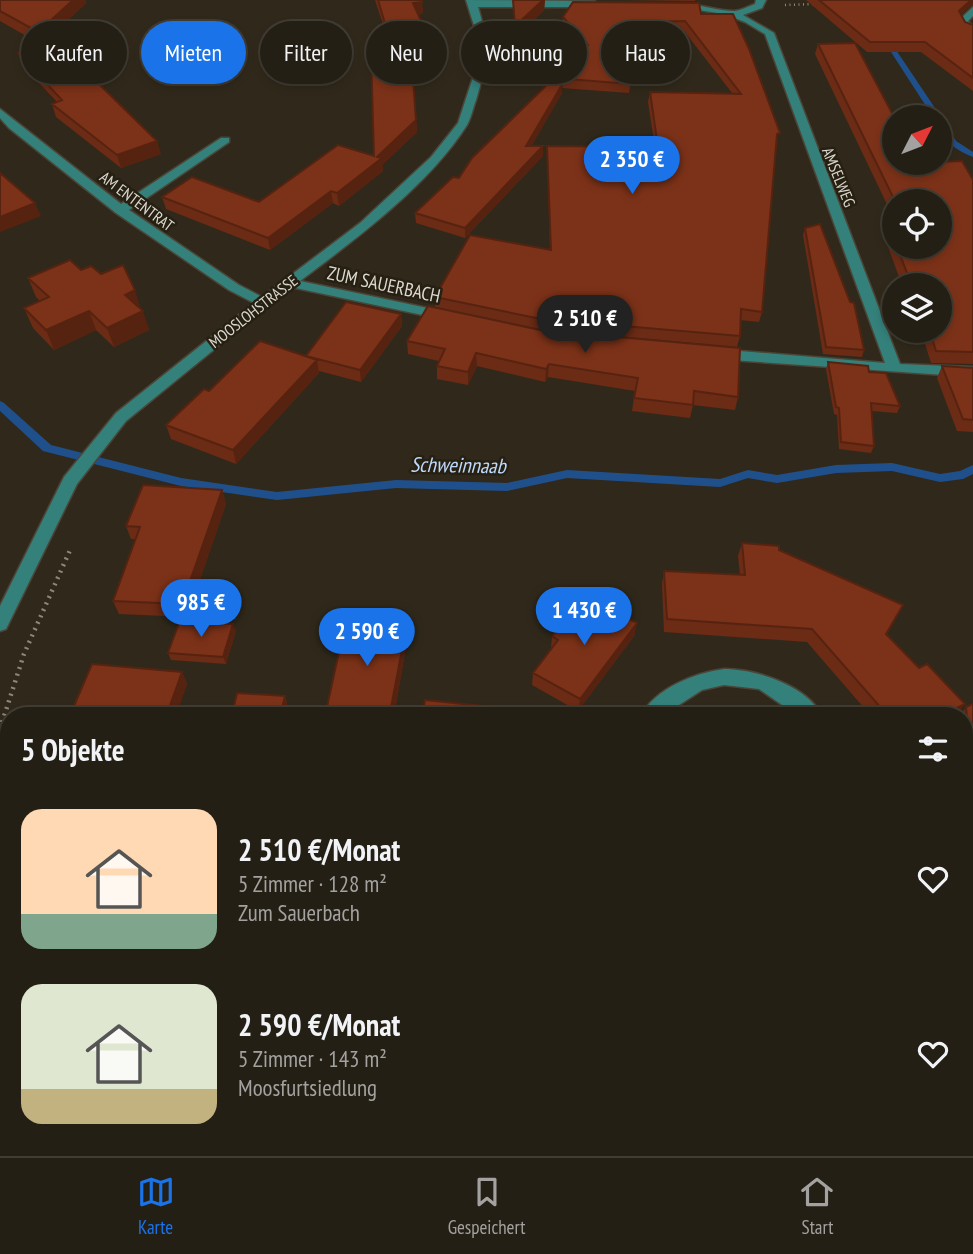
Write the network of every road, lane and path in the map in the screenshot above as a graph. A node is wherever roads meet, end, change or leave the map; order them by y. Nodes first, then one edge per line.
1 (473, 2) edge
2 (760, 3) edge
3 (607, 4) edge
4 (822, 4) edge
5 (663, 6) edge
6 (973, 10) edge
7 (736, 14) junction
8 (973, 32) edge
9 (0, 112) edge
10 (225, 140) dead end
11 (120, 210) junction
12 (289, 283) junction
13 (265, 301) junction
14 (460, 319) edge
15 (700, 352) edge
16 (894, 368) junction
17 (973, 372) edge
18 (73, 545) dead end
19 (0, 624) edge
20 (7, 707) edge
21 (658, 707) edge
22 (802, 707) edge

1 - 3 street
1 - 12 street, MOOSLOHSTRASSE
2 - 4 path
2 - 7 street
5 - 7 street, AMSELWEG
6 - 8 street
7 - 16 street, AMSELWEG
9 - 11 street, AM ENTENTRAT
10 - 11 street
11 - 13 street, AM ENTENTRAT
12 - 13 street, MOOSLOHSTRASSE
12 - 14 street, ZUM SAUERBACH
13 - 19 street, MOOSLOHSTRASSE
15 - 16 street
16 - 17 street
18 - 20 path
21 - 22 street

